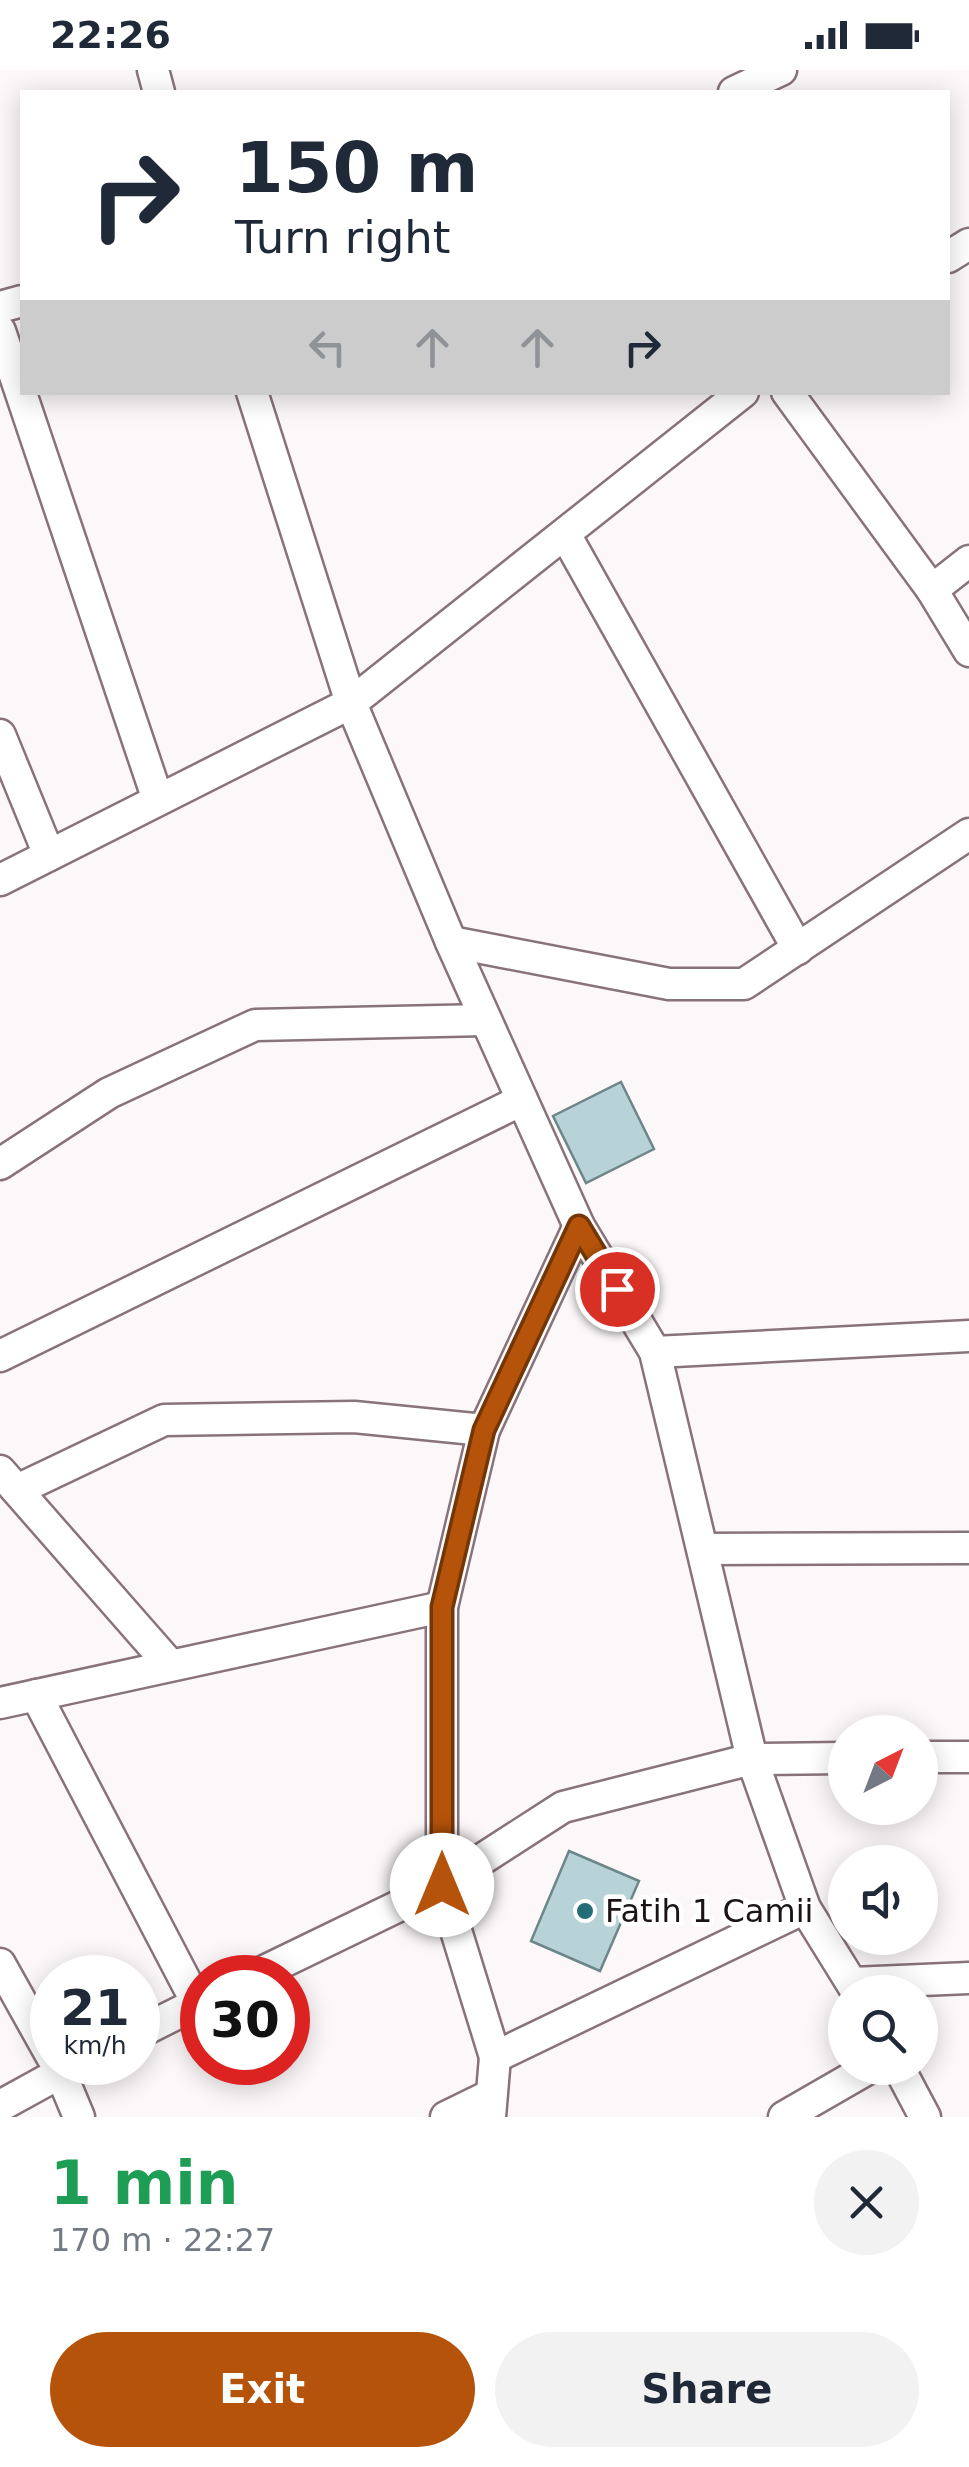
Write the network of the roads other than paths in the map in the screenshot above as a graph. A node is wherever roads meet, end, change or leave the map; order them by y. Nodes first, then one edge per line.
1 (781, 70) edge
2 (738, 90) edge
3 (0, 331) edge
4 (20, 390) edge
5 (22, 395) edge
6 (253, 395) edge
7 (739, 395) edge
8 (789, 395) edge
9 (565, 534) junction
10 (969, 561) edge
11 (932, 590) junction
12 (969, 651) edge
13 (351, 703) junction
14 (0, 735) edge
15 (158, 800) junction
16 (969, 834) edge
17 (50, 855) junction
18 (0, 880) edge
19 (451, 942) junction
20 (798, 949) junction
21 (486, 1020) junction
22 (522, 1100) junction
23 (0, 1164) edge
24 (579, 1226) junction
25 (969, 1336) edge
26 (655, 1352) junction
27 (0, 1356) edge
28 (484, 1430) junction
29 (9, 1480) edge
30 (969, 1548) edge
31 (702, 1549) junction
32 (442, 1607) junction
33 (170, 1665) junction
34 (36, 1695) junction
35 (0, 1704) edge
36 (969, 1756) edge
37 (938, 1757) edge
38 (828, 1758) edge
39 (752, 1760) junction
40 (442, 1885) junction
41 (804, 1908) junction
42 (297, 1955) edge
43 (0, 1964) edge
44 (180, 1965) edge
45 (847, 1975) edge
46 (969, 1978) edge
47 (938, 1981) edge
48 (30, 2012) edge
49 (494, 2057) junction
50 (30, 2085) edge
51 (69, 2085) edge
52 (840, 2085) edge
53 (908, 2085) edge
54 (0, 2106) edge
55 (491, 2106) edge
56 (79, 2117) edge
57 (446, 2117) edge
58 (784, 2117) edge
59 (926, 2117) edge

1 - 2 street
3 - 4 street
5 - 15 street
6 - 13 street
7 - 9 street
8 - 11 street
9 - 13 street
9 - 20 street
10 - 11 street
11 - 12 street
13 - 15 street
13 - 19 street
14 - 17 street
15 - 17 street
16 - 20 street
17 - 18 street
19 - 20 street
19 - 21 street
21 - 22 street
21 - 23 street
22 - 24 street
22 - 27 street
24 - 26 street
24 - 28 street
25 - 26 street
26 - 31 street
28 - 29 street
28 - 32 street
29 - 33 street
30 - 31 street
31 - 39 street
32 - 33 street
32 - 40 street
33 - 34 street
34 - 35 street
34 - 44 street
36 - 37 street
38 - 39 street
39 - 40 street
39 - 41 street
40 - 42 street
40 - 49 street
41 - 45 street
41 - 49 street
43 - 48 street
46 - 47 street
49 - 55 street
50 - 54 street
51 - 56 street
52 - 58 street
53 - 59 street
55 - 57 street

